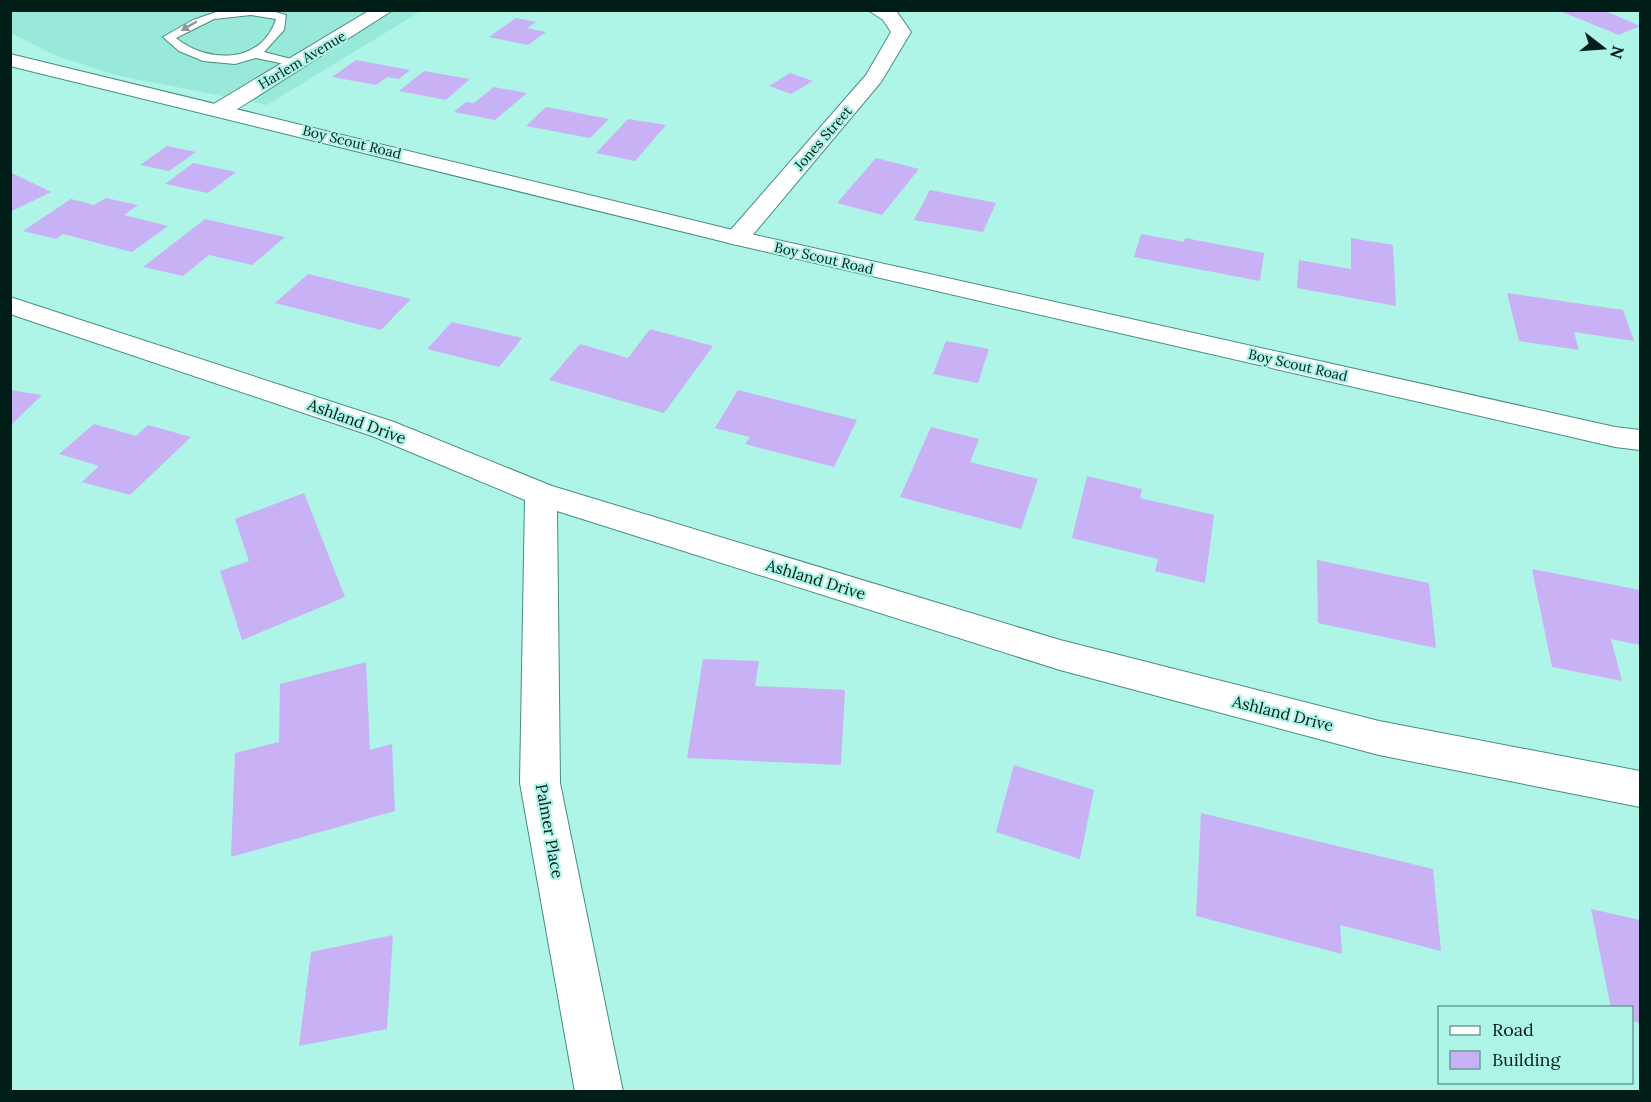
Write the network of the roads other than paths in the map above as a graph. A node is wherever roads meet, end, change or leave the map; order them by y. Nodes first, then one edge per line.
1 (384, 10) edge
2 (877, 10) edge
3 (256, 54) junction
4 (10, 60) edge
5 (295, 64) junction
6 (220, 110) junction
7 (737, 238) junction
8 (10, 305) edge
9 (1641, 440) edge
10 (541, 494) junction
11 (1641, 789) edge
12 (598, 1092) edge

1 - 5 street, Harlem Avenue
2 - 7 street, Jones Street
3 -> 3 lane
3 - 5 lane
4 - 6 street, Boy Scout Road
5 - 6 street, Harlem Avenue
6 - 7 street, Boy Scout Road
7 - 9 street, Boy Scout Road
8 - 10 street, Ashland Drive
10 - 11 street, Ashland Drive
10 - 12 street, Palmer Place

